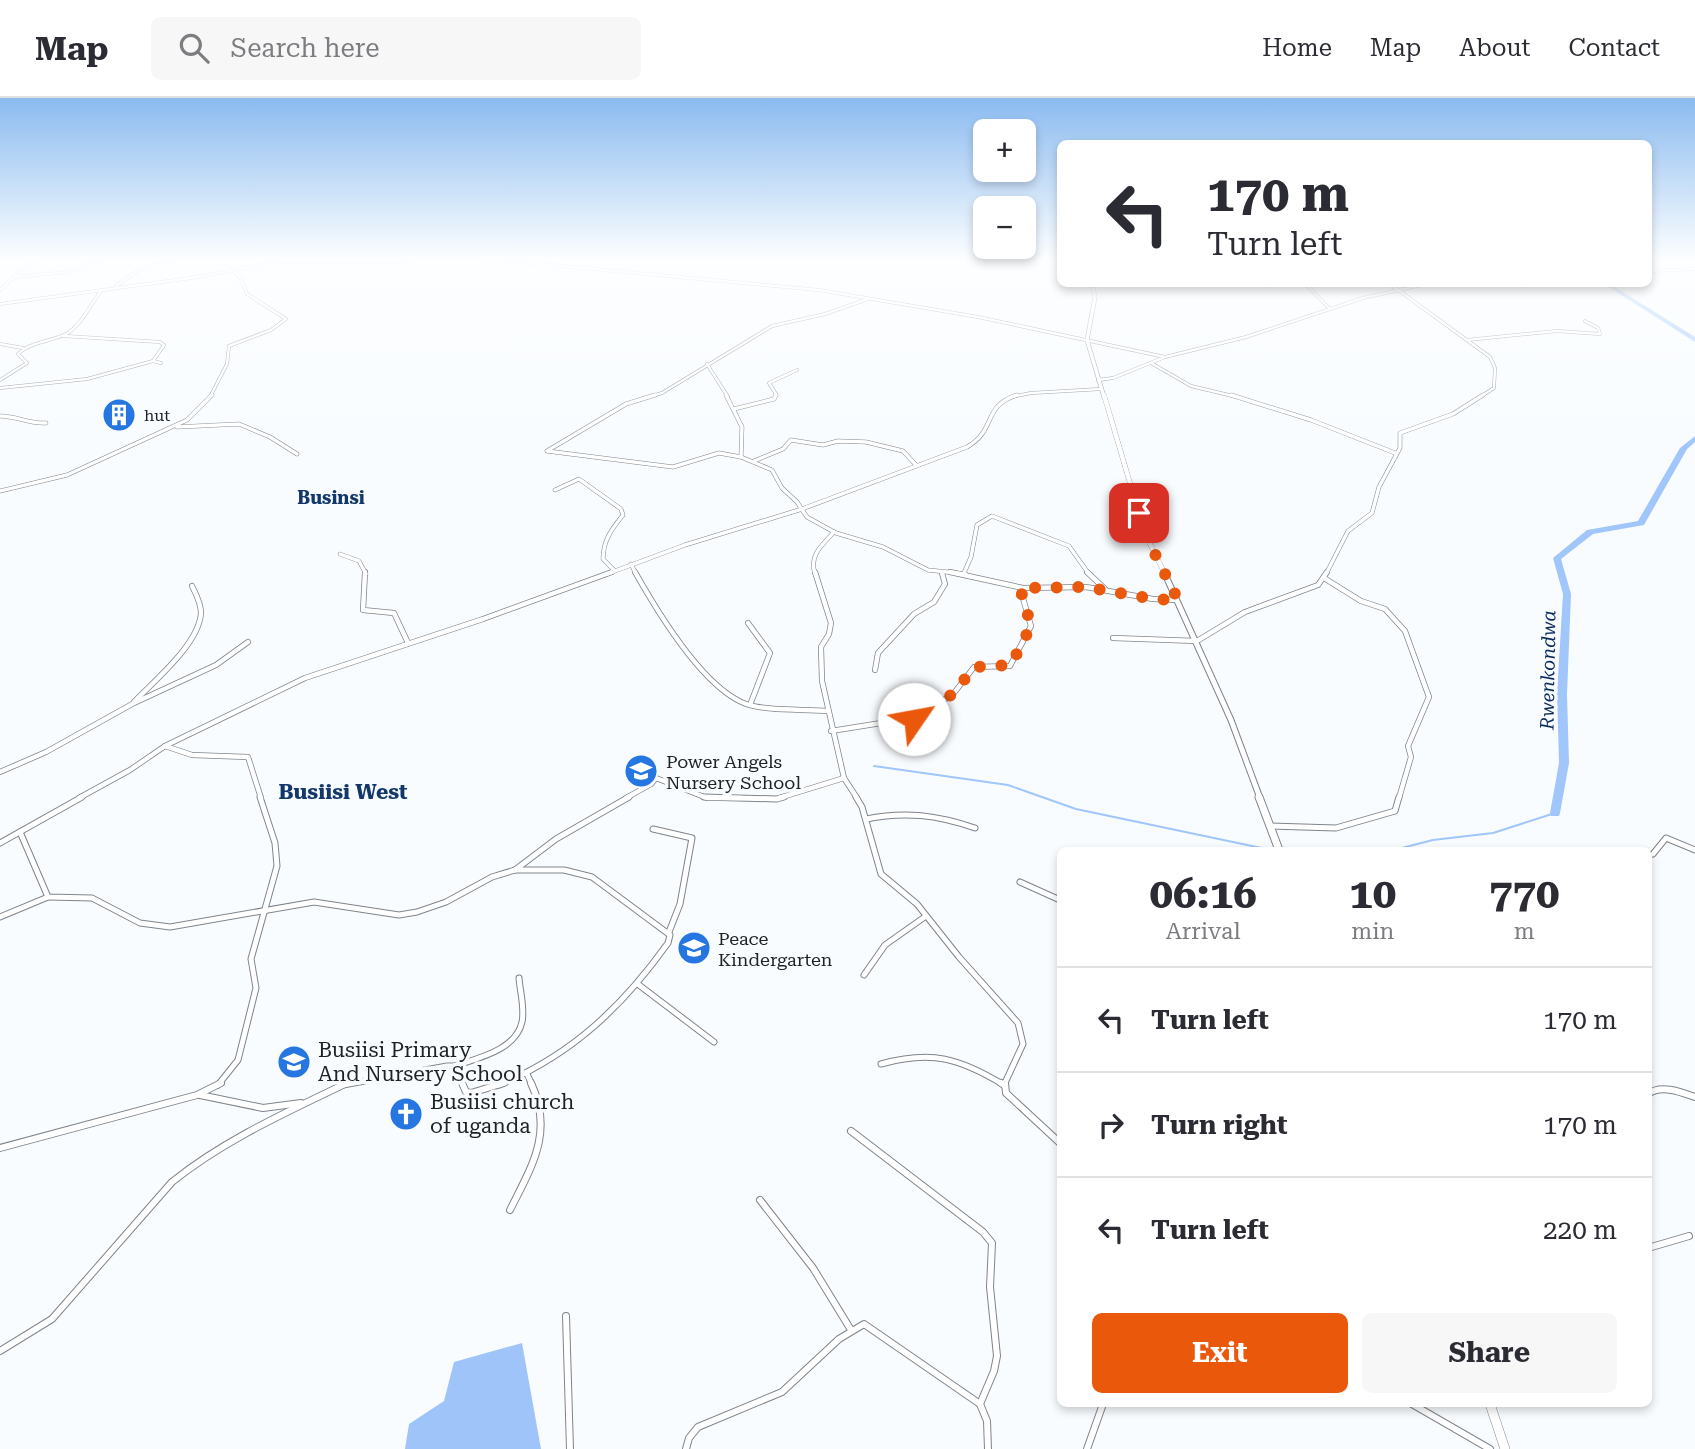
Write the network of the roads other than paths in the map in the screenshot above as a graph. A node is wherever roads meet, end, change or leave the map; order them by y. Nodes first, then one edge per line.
1 (81, 320) edge
2 (285, 320) edge
3 (798, 320) edge
4 (992, 320) edge
5 (1089, 320) edge
6 (1296, 320) edge
7 (1439, 320) edge
8 (1585, 321) dead end
9 (66, 335) junction
10 (1087, 340) junction
11 (1466, 340) junction
12 (0, 344) edge
13 (24, 348) junction
14 (1165, 358) junction
15 (153, 361) junction
16 (1150, 362) junction
17 (161, 363) dead end
18 (707, 364) junction
19 (797, 370) dead end
20 (0, 380) edge
21 (1098, 380) junction
22 (0, 388) edge
23 (1101, 389) junction
24 (734, 409) junction
25 (0, 416) edge
26 (187, 420) junction
27 (46, 423) dead end
28 (172, 426) junction
29 (193, 427) junction
30 (1395, 453) junction
31 (297, 454) dead end
32 (741, 457) junction
33 (752, 461) junction
34 (916, 465) junction
35 (555, 490) dead end
36 (0, 491) edge
37 (802, 509) junction
38 (834, 532) junction
39 (340, 554) dead end
40 (631, 564) junction
41 (615, 571) junction
42 (942, 573) junction
43 (964, 573) junction
44 (1324, 578) junction
45 (1318, 585) junction
46 (192, 586) dead end
47 (1336, 587) junction
48 (1020, 588) junction
49 (1106, 589) junction
50 (1178, 600) junction
51 (748, 623) dead end
52 (1112, 638) dead end
53 (1197, 641) junction
54 (248, 642) dead end
55 (408, 643) junction
56 (875, 670) dead end
57 (134, 703) junction
58 (750, 705) junction
59 (827, 711) junction
60 (831, 731) junction
61 (165, 746) junction
62 (0, 772) edge
63 (844, 778) junction
64 (866, 819) junction
65 (1269, 826) junction
66 (975, 828) dead end
67 (653, 829) dead end
68 (20, 832) junction
69 (0, 843) edge
70 (1278, 847) edge
71 (1695, 850) edge
72 (1653, 854) dead end
73 (514, 870) junction
74 (1020, 883) dead end
75 (48, 897) junction
76 (1057, 899) edge
77 (265, 910) junction
78 (0, 916) edge
79 (926, 916) junction
80 (668, 933) junction
81 (864, 975) dead end
82 (519, 978) dead end
83 (639, 985) junction
84 (714, 1042) dead end
85 (881, 1063) dead end
86 (455, 1066) junction
87 (527, 1074) junction
88 (1004, 1085) junction
89 (1652, 1091) edge
90 (198, 1095) junction
91 (1695, 1097) edge
92 (306, 1102) junction
93 (851, 1131) dead end
94 (1057, 1140) edge
95 (0, 1148) edge
96 (760, 1200) dead end
97 (510, 1210) dead end
98 (1689, 1236) dead end
99 (1652, 1247) edge
100 (566, 1316) dead end
101 (851, 1330) junction
102 (0, 1351) edge
103 (980, 1404) junction
104 (1102, 1407) edge
105 (1417, 1407) edge
106 (1491, 1407) edge
107 (570, 1449) edge
108 (687, 1449) edge
109 (988, 1449) edge
110 (1087, 1449) edge
111 (1490, 1449) edge
112 (1505, 1449) edge

1 - 9 street
2 - 26 street
3 - 18 street
4 - 10 street
5 - 10 street
6 - 14 street
7 - 11 street
8 - 11 street
9 - 13 street
9 - 15 street
10 - 14 street
10 - 21 street
11 - 30 street
12 - 13 street
13 - 20 street
14 - 16 street
15 - 17 street
15 - 22 street
16 - 21 street
16 - 30 street
18 - 24 street
18 - 32 street
19 - 24 street
21 - 23 street
23 - 34 street
23 - 50 street
24 - 32 street
25 - 27 street
26 - 28 street
26 - 29 street
28 - 29 street
28 - 36 street
29 - 31 street
30 - 44 street
32 - 33 street
33 - 34 street
33 - 37 street
34 - 37 street
35 - 41 street
37 - 38 street
37 - 40 street
38 - 42 street
38 - 59 street
39 - 55 street
40 - 41 street
40 - 58 street
41 - 55 street
42 - 43 street
42 - 56 street
43 - 48 street
43 - 49 street
44 - 45 street
44 - 47 street
45 - 47 street
45 - 53 street
46 - 57 street
47 - 65 street
48 - 49 street
48 - 60 street
49 - 50 street
50 - 53 street
51 - 58 street
52 - 53 street
53 - 65 street
54 - 57 street
55 - 61 street
57 - 62 street
58 - 59 street
59 - 60 street
60 - 63 street
61 - 68 street
61 - 77 street
63 - 64 street
63 - 73 street
64 - 66 street
64 - 79 street
65 - 70 street
67 - 80 street
68 - 69 street
68 - 75 street
71 - 72 street
73 - 77 street
73 - 80 street
74 - 76 street
75 - 77 street
75 - 78 street
77 - 90 street
79 - 81 street
79 - 88 street
80 - 83 street
82 - 86 street
83 - 84 street
83 - 87 street
85 - 88 street
86 - 87 street
86 - 92 street
87 - 97 street
88 - 94 street
89 - 91 street
90 - 92 street
90 - 95 street
92 - 102 street
93 - 103 street
96 - 101 street
98 - 99 street
100 - 107 street
101 - 103 street
101 - 108 street
103 - 109 street
104 - 110 street
105 - 111 street
106 - 112 street

